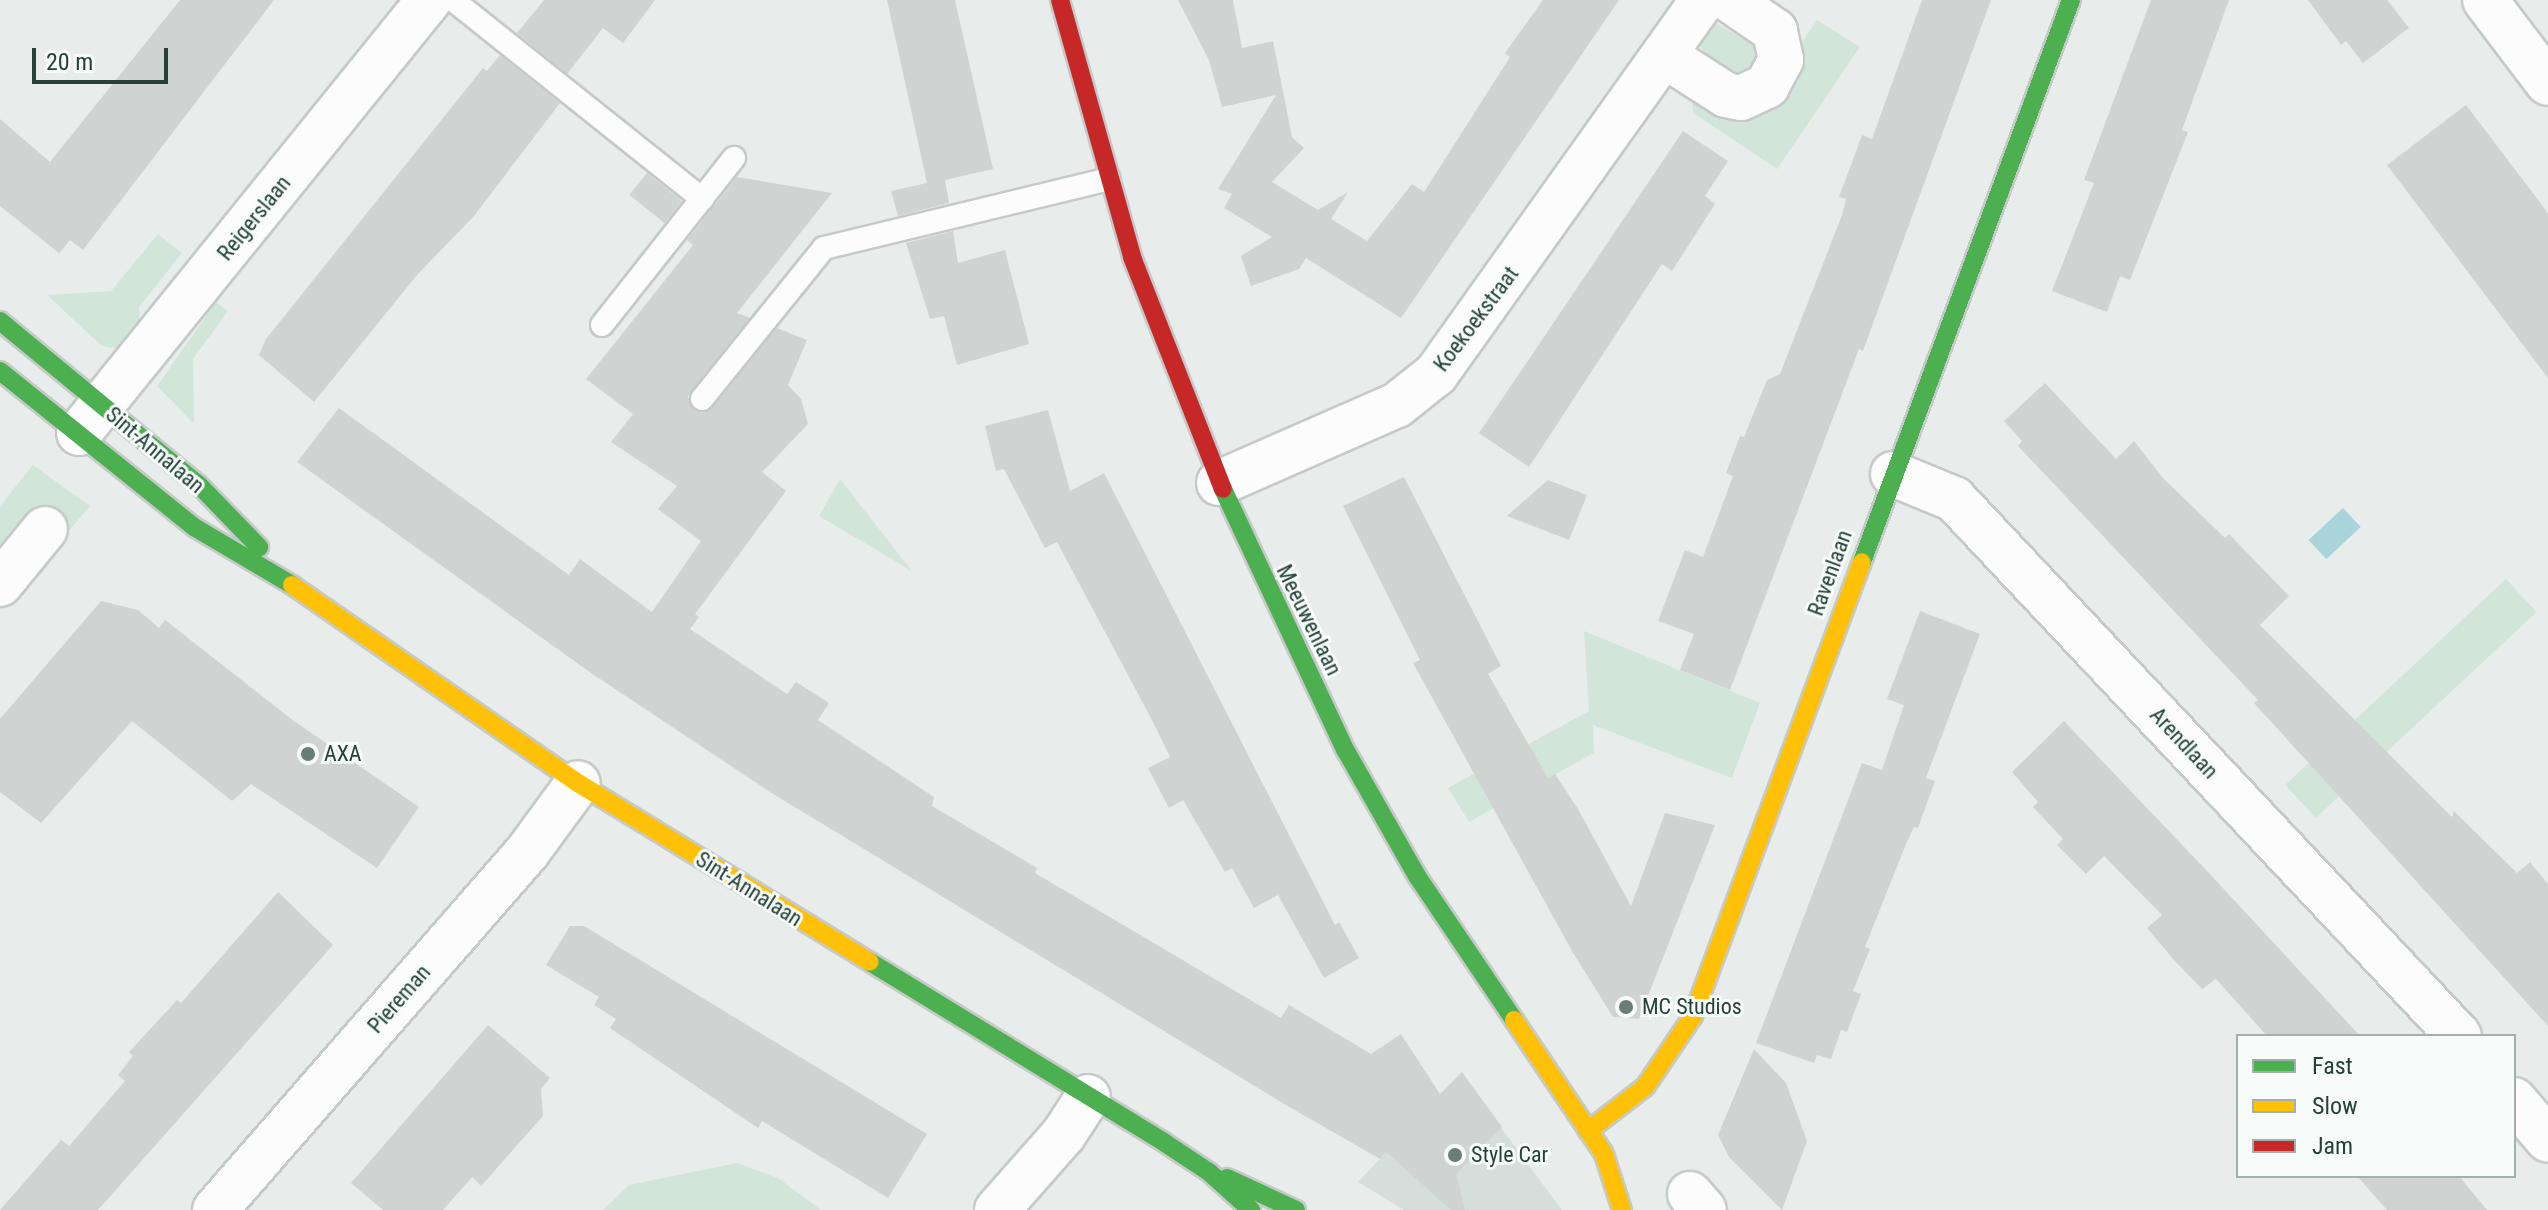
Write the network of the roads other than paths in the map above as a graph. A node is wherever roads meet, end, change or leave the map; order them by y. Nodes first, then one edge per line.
1 (429, 0) edge
2 (453, 0) edge
3 (1060, 0) edge
4 (1703, 0) edge
5 (1730, 0) edge
6 (2071, 0) edge
7 (2485, 0) edge
8 (1658, 64) junction
9 (2548, 83) edge
10 (734, 158) dead end
11 (1109, 179) junction
12 (702, 199) junction
13 (0, 321) edge
14 (602, 325) dead end
15 (0, 371) edge
16 (702, 399) dead end
17 (90, 420) junction
18 (1893, 474) junction
19 (1219, 483) junction
20 (45, 529) dead end
21 (0, 584) edge
22 (300, 589) junction
23 (578, 783) junction
24 (2457, 1034) edge
25 (1088, 1097) junction
26 (2516, 1102) edge
27 (1588, 1131) junction
28 (2548, 1140) edge
29 (1209, 1172) junction
30 (215, 1210) edge
31 (997, 1210) edge
32 (1251, 1210) edge
33 (1296, 1210) edge
34 (1622, 1210) edge

1 - 17 street, Reigerslaan
2 - 12 lane
3 - 11 street, Meeuwenlaan
4 - 8 street, Koekoekstraat
5 - 8 street
6 - 18 street, Ravenlaan
7 - 9 street
8 - 19 street, Koekoekstraat
10 - 12 lane
11 - 16 lane
11 - 19 street, Meeuwenlaan
12 - 14 lane
13 - 17 street, Sint-Annalaan
15 - 17 street, Sint-Annalaan
17 - 22 street, Sint-Annalaan
17 - 22 street, Sint-Annalaan
18 - 24 street, Arendlaan
18 - 27 street, Ravenlaan
19 - 27 street, Meeuwenlaan
20 - 21 street
22 - 23 street, Sint-Annalaan
23 - 25 street, Sint-Annalaan
23 - 30 street, Piereman
25 - 29 street, Sint-Annalaan
25 - 31 street
26 - 28 street
27 - 34 street, Meeuwenlaan
29 - 32 street, Sint-Annalaan
29 - 33 street, Sint-Annalaan

